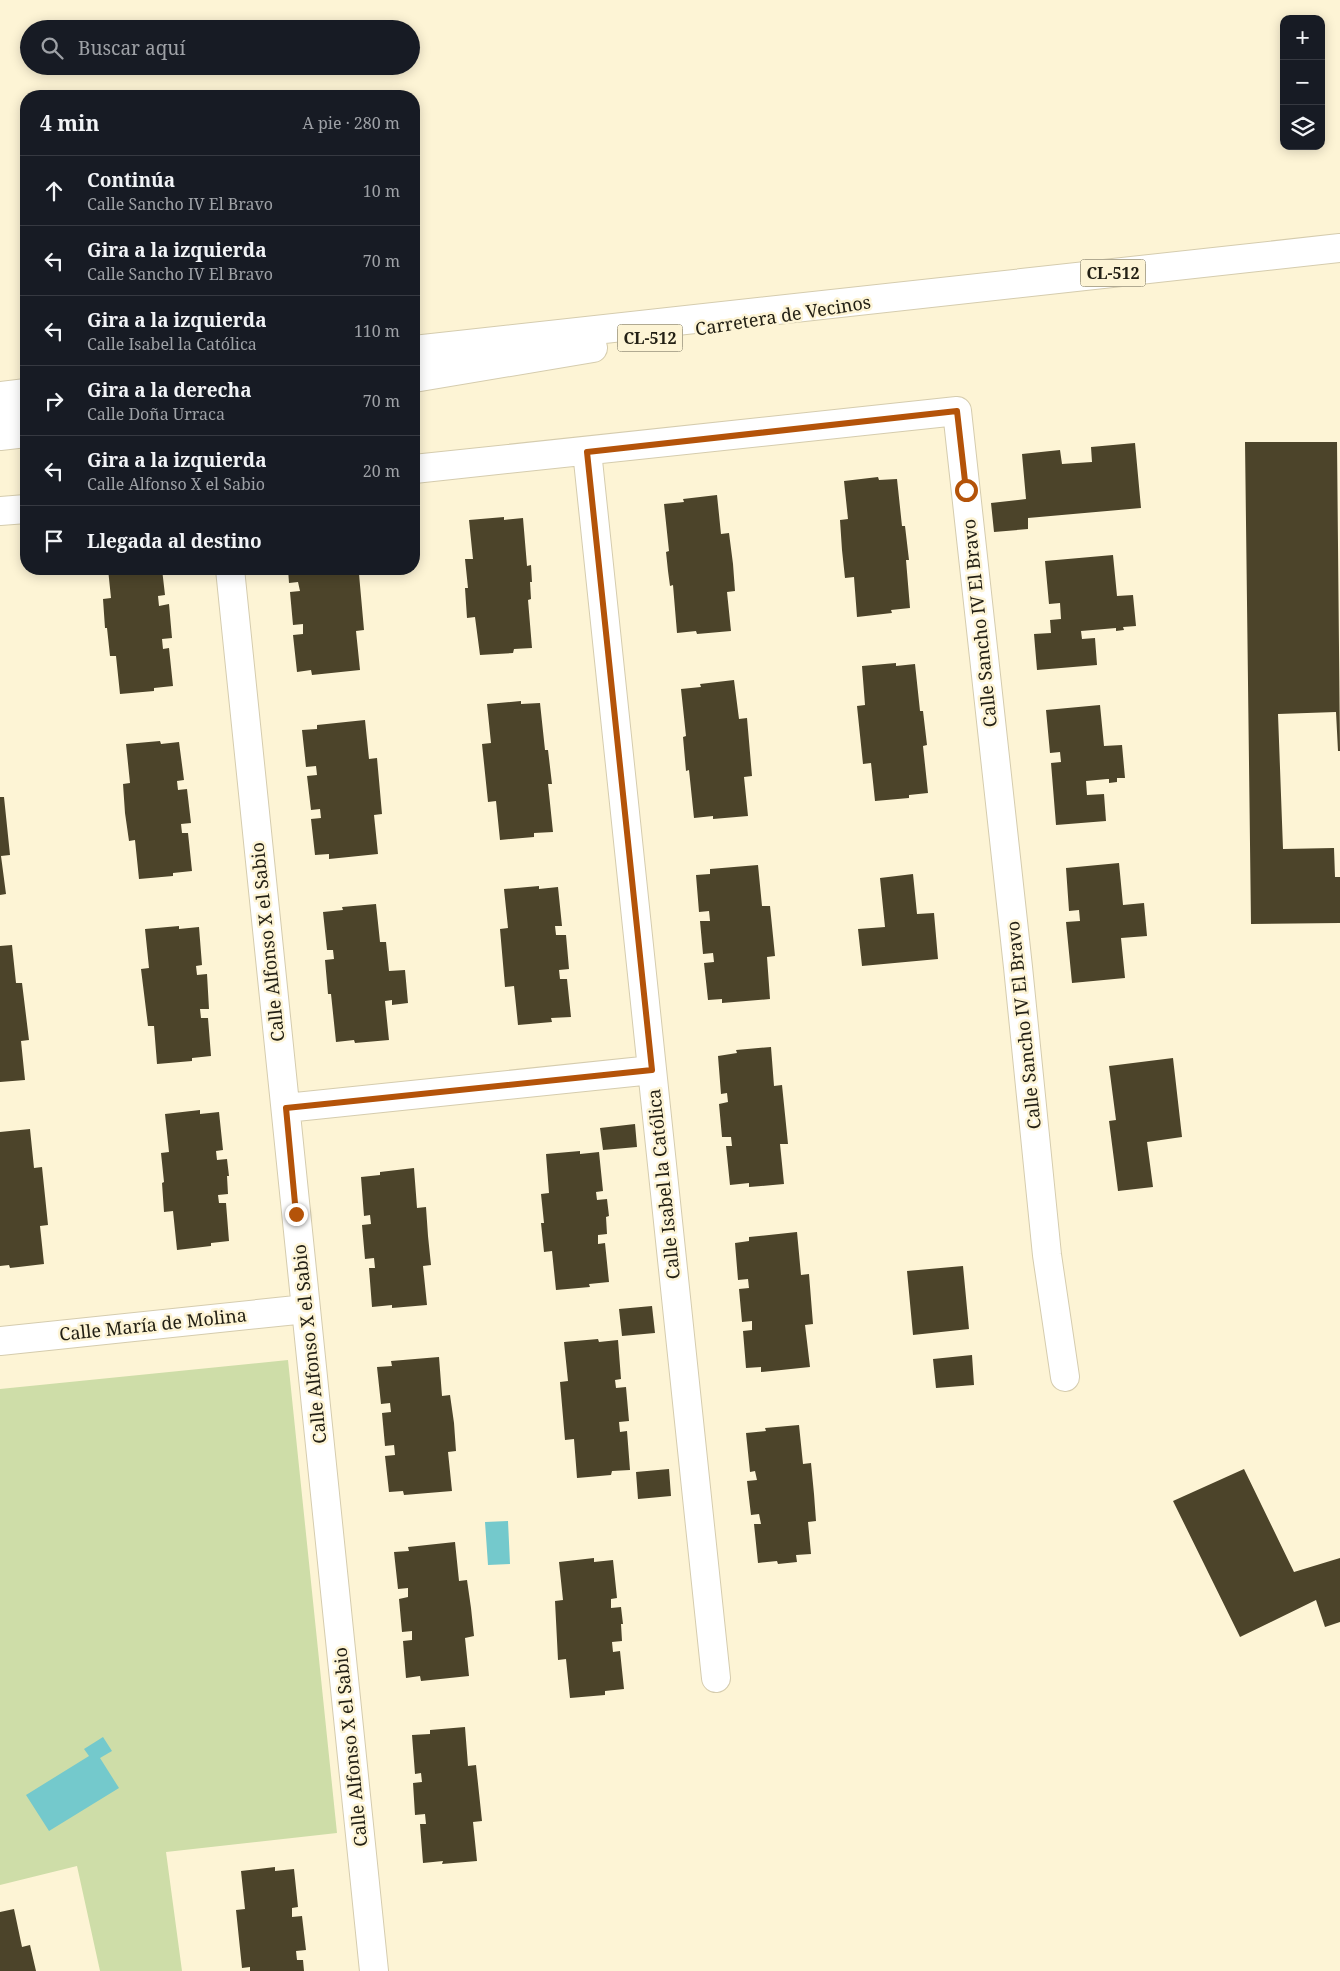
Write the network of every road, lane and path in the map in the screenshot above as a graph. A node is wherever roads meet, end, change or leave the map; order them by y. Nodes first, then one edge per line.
1 (1340, 248) edge
2 (886, 299) junction
3 (420, 349) edge
4 (420, 377) edge
5 (20, 394) edge
6 (0, 396) edge
7 (20, 414) edge
8 (0, 417) edge
9 (20, 434) edge
10 (0, 436) edge
11 (20, 452) edge
12 (587, 452) junction
13 (0, 454) edge
14 (420, 467) edge
15 (20, 509) edge
16 (0, 511) edge
17 (231, 575) edge
18 (652, 1070) junction
19 (286, 1108) junction
20 (306, 1309) junction
21 (0, 1341) edge
22 (1065, 1377) dead end
23 (716, 1678) dead end
24 (374, 1971) edge

1 - 2 street, Carretera de Vecinos / CL-512
2 - 3 street, Carretera de Vecinos / CL-512
2 - 4 street, Carretera de Vecinos / CL-512
5 - 6 street
7 - 8 street
9 - 10 street
11 - 13 street
12 - 14 street, Calle Sancho IV El Bravo
12 - 18 street, Calle Isabel la Católica
12 - 22 street, Calle Sancho IV El Bravo
15 - 16 street
17 - 19 street, Calle Alfonso X el Sabio
18 - 19 street
18 - 23 street, Calle Isabel la Católica
19 - 20 street, Calle Alfonso X el Sabio
20 - 21 street, Calle María de Molina
20 - 24 street, Calle Alfonso X el Sabio

